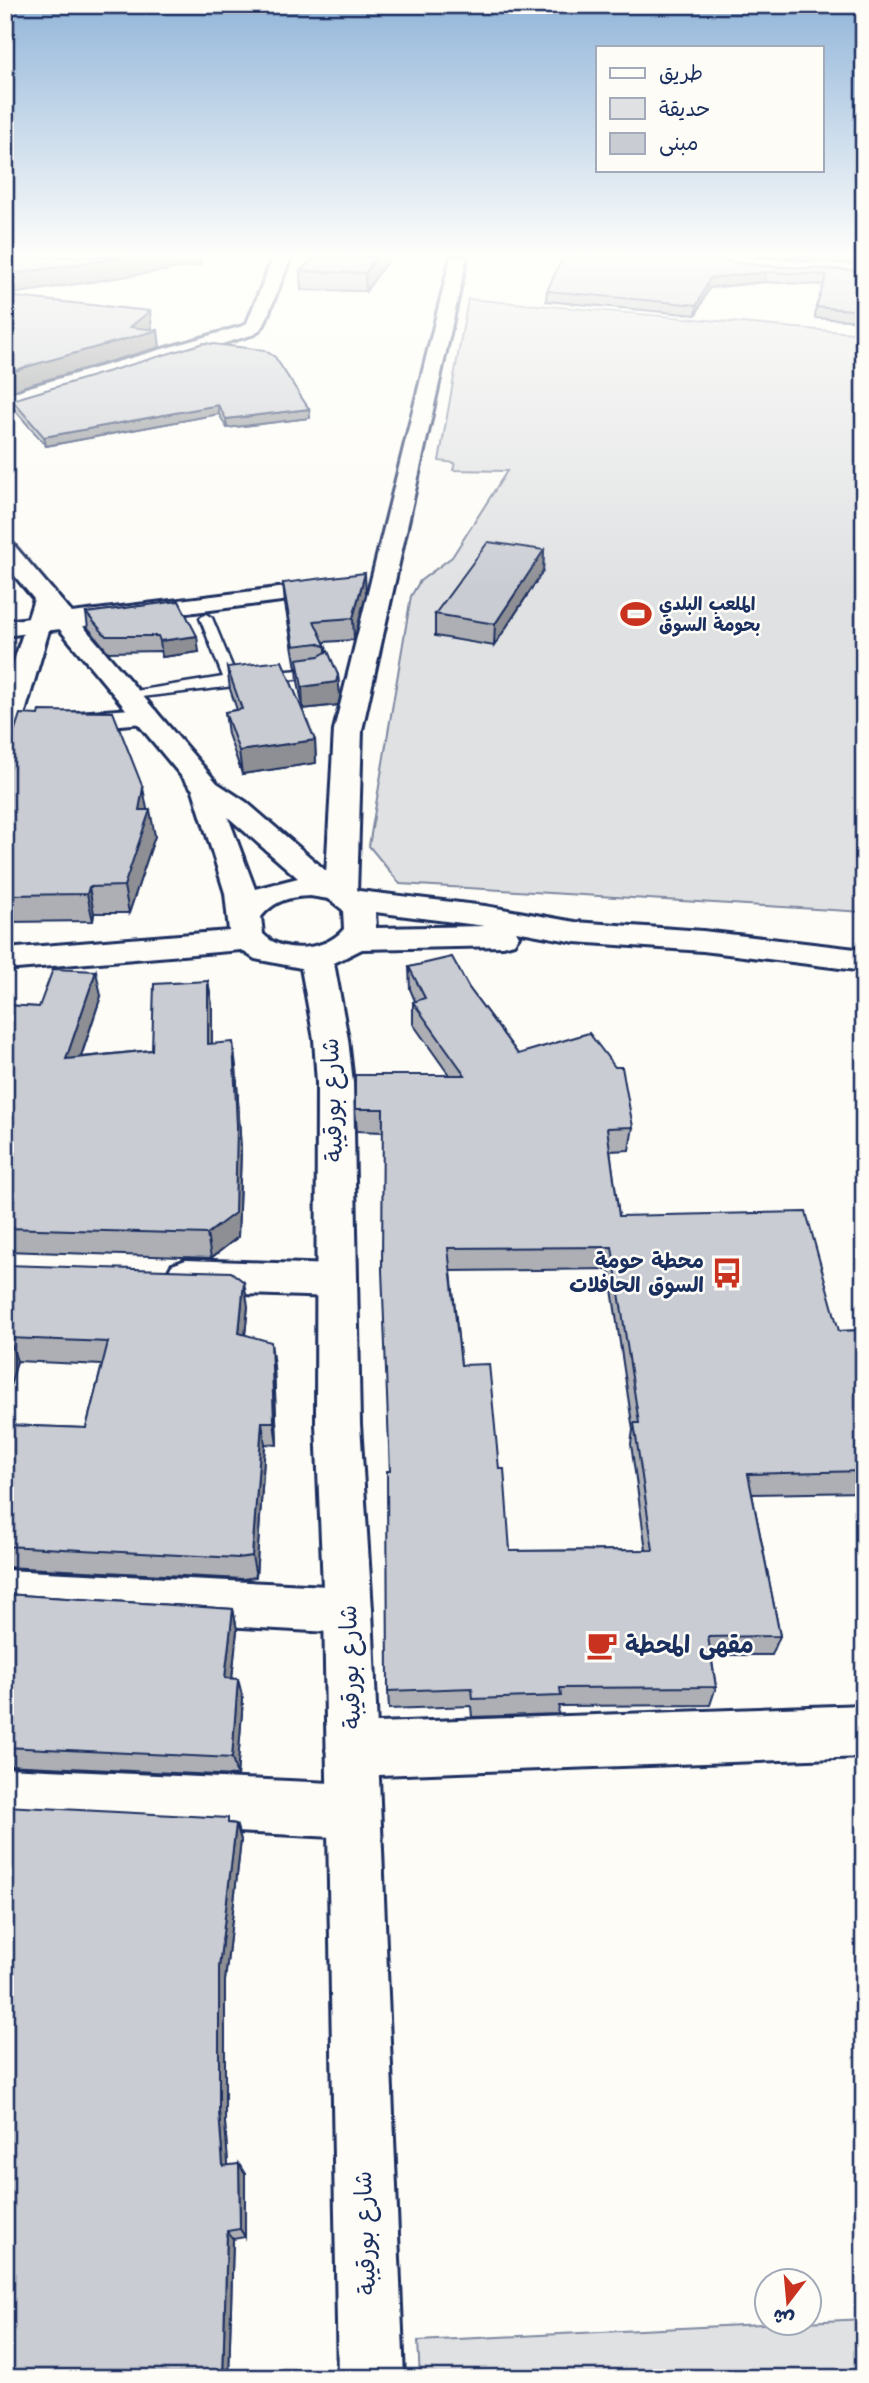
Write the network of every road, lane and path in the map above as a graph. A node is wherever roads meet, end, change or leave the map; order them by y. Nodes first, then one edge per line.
1 (116, 368) edge
2 (432, 368) edge
3 (5, 403) edge
4 (5, 549) edge
5 (381, 582) junction
6 (206, 618) dead end
7 (52, 624) junction
8 (5, 629) edge
9 (320, 672) edge
10 (231, 680) junction
11 (137, 706) junction
12 (6, 727) edge
13 (207, 789) junction
14 (340, 894) junction
15 (247, 927) junction
16 (575, 932) junction
17 (335, 948) junction
18 (5, 960) edge
19 (864, 961) edge
20 (147, 1275) edge
21 (334, 1281) junction
22 (5, 1592) edge
23 (348, 1610) junction
24 (864, 1731) edge
25 (352, 1750) junction
26 (5, 1794) edge
27 (353, 1811) junction
28 (371, 2378) edge

1 - 3 street
2 - 5 street
4 - 7 street
5 - 7 street
5 - 14 street
6 - 10 lane
7 - 8 street
7 - 11 street
7 - 12 street
9 - 10 lane
10 - 11 lane
11 - 12 street
11 - 13 street
13 - 14 street
13 - 15 street
14 - 15 street
14 - 16 street
14 - 17 street
15 - 17 street
15 - 18 street
16 - 17 street
16 - 19 street
17 - 21 street, شارع بورقيبة
20 - 21 street
21 - 23 street, شارع بورقيبة
22 - 23 street
23 - 25 street, شارع بورقيبة
24 - 25 street
25 - 27 street, شارع بورقيبة
26 - 27 street
27 - 28 street, شارع بورقيبة

